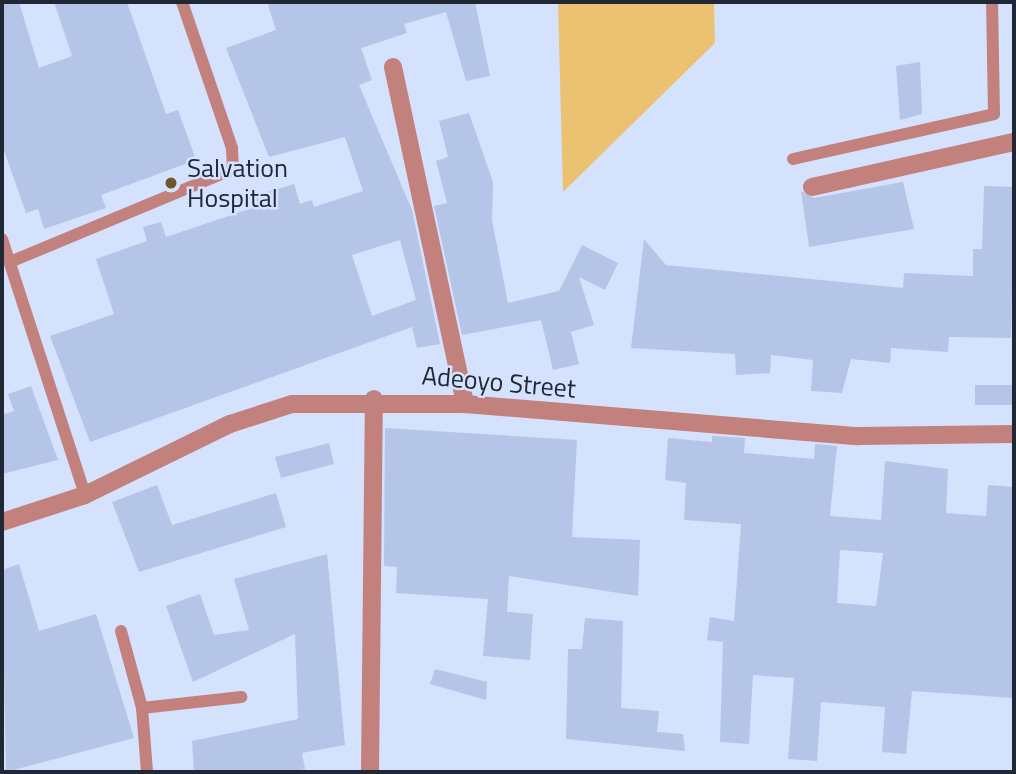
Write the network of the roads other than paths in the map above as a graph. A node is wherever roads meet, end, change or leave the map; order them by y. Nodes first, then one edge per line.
1 (182, 2) edge
2 (992, 2) edge
3 (393, 67) dead end
4 (1014, 142) edge
5 (793, 159) dead end
6 (813, 187) dead end
7 (2, 239) edge
8 (10, 262) junction
9 (374, 399) junction
10 (465, 404) junction
11 (1014, 434) edge
12 (85, 495) junction
13 (2, 522) edge
14 (121, 631) dead end
15 (241, 697) dead end
16 (142, 708) junction
17 (147, 772) edge
18 (370, 772) edge

1 - 8 lane
2 - 5 lane
3 - 10 street
4 - 6 street
7 - 8 lane
8 - 12 lane
9 - 10 street, Adeoyo Street
9 - 12 street, Adeoyo Street
9 - 18 street
10 - 11 street, Adeoyo Street
12 - 13 street, Adeoyo Street
14 - 16 lane
15 - 16 lane
16 - 17 lane

